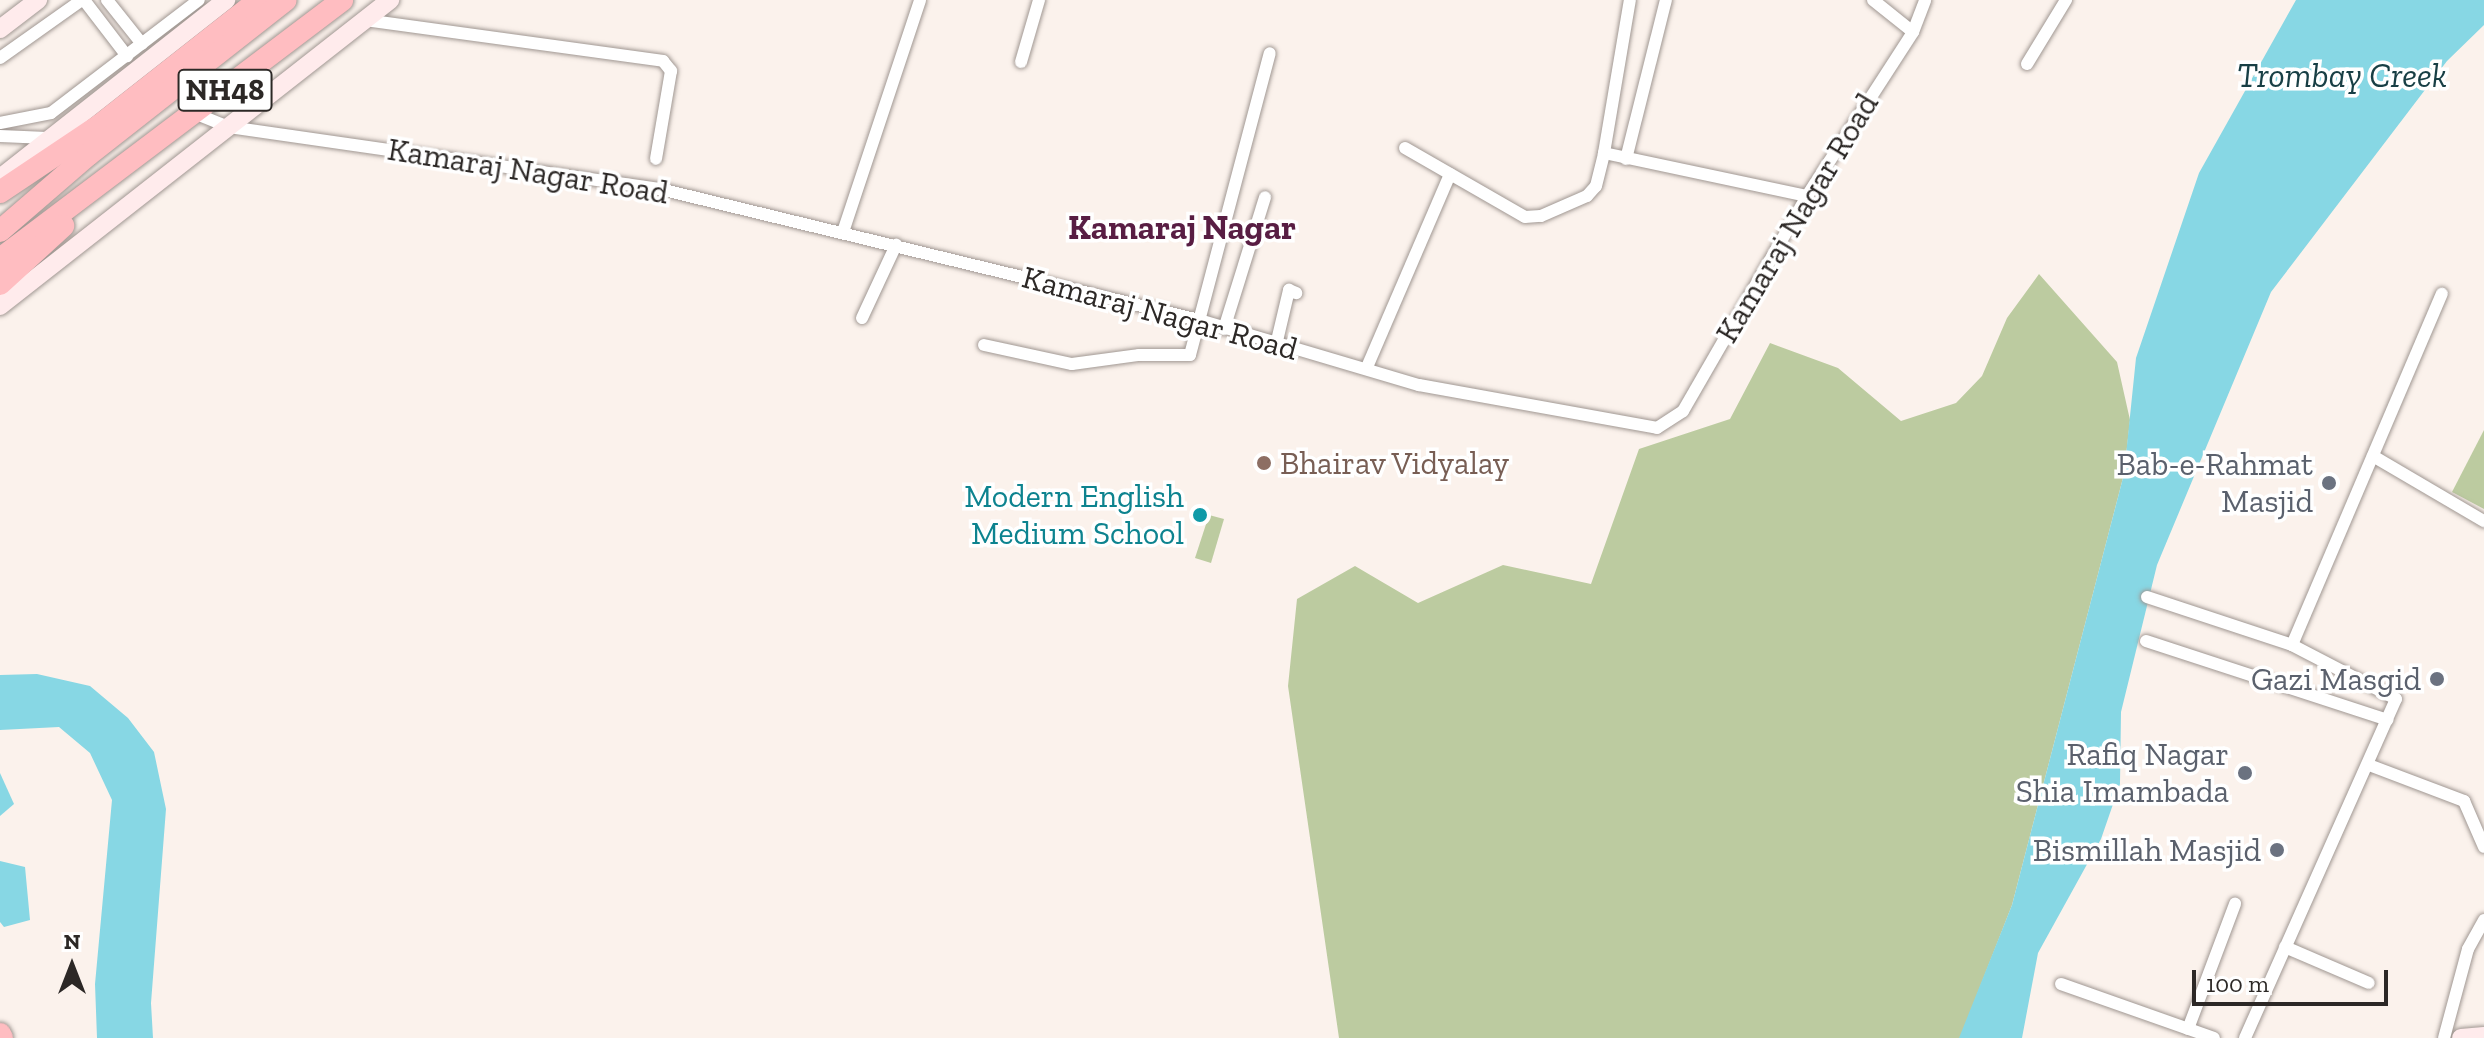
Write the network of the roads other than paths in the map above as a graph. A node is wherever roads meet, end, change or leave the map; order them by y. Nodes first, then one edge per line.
1 (38, 0) edge
2 (83, 0) edge
3 (107, 0) edge
4 (199, 0) edge
5 (226, 0) edge
6 (259, 0) edge
7 (286, 0) edge
8 (342, 0) edge
9 (390, 0) edge
10 (920, 0) edge
11 (1039, 0) edge
12 (1630, 0) edge
13 (1666, 0) edge
14 (1873, 0) edge
15 (1925, 0) edge
16 (2066, 0) edge
17 (365, 20) junction
18 (0, 29) edge
19 (1913, 32) junction
20 (142, 44) junction
21 (1270, 53) dead end
22 (127, 56) junction
23 (0, 58) edge
24 (1021, 62) dead end
25 (2027, 64) dead end
26 (194, 113) junction
27 (0, 123) edge
28 (229, 127) junction
29 (0, 136) edge
30 (47, 138) junction
31 (1405, 148) dead end
32 (1604, 153) junction
33 (88, 155) junction
34 (656, 159) dead end
35 (1626, 159) junction
36 (1450, 174) junction
37 (0, 178) edge
38 (108, 179) junction
39 (0, 192) edge
40 (1807, 196) junction
41 (1265, 197) dead end
42 (0, 208) edge
43 (0, 231) edge
44 (843, 232) junction
45 (896, 245) junction
46 (0, 259) edge
47 (0, 284) edge
48 (1296, 293) dead end
49 (2442, 294) dead end
50 (0, 306) edge
51 (862, 318) dead end
52 (1199, 320) junction
53 (1224, 329) junction
54 (984, 345) dead end
55 (1276, 345) junction
56 (1367, 367) junction
57 (2373, 456) junction
58 (2484, 521) edge
59 (2147, 597) dead end
60 (2146, 641) dead end
61 (2292, 645) junction
62 (2387, 720) junction
63 (2369, 765) junction
64 (2484, 847) edge
65 (2235, 904) dead end
66 (2484, 920) edge
67 (2285, 947) junction
68 (2369, 983) dead end
69 (2061, 984) dead end
70 (2188, 1029) junction
71 (2484, 1036) edge
72 (2214, 1038) edge
73 (2245, 1038) edge
74 (2444, 1038) edge
75 (2461, 1038) edge

1 - 18 street
2 - 22 street
2 - 23 street
3 - 20 street
4 - 20 street
5 - 30 street
6 - 39 highway
7 - 33 highway, NH48
8 - 26 highway, NH48
9 - 17 street
10 - 44 street
11 - 24 street
12 - 32 street
13 - 35 street
14 - 19 street
15 - 19 street, Kamaraj Nagar Road
16 - 25 street
17 - 28 street
17 - 34 street
19 - 40 street, Kamaraj Nagar Road
20 - 22 street
21 - 52 street
22 - 27 street
26 - 28 street, Kamaraj Nagar Road
26 - 38 highway, NH48
28 - 44 street, Kamaraj Nagar Road
28 - 50 street
29 - 30 street
30 - 37 street
31 - 36 street
32 - 35 street
32 - 36 street
33 - 42 highway
33 - 43 highway, NH48
35 - 40 street
36 - 56 street
38 - 46 highway, NH48
38 - 47 highway
40 - 56 street, Kamaraj Nagar Road
41 - 53 street
44 - 45 street, Kamaraj Nagar Road
45 - 51 street
45 - 52 street, Kamaraj Nagar Road
48 - 55 street
49 - 57 street
52 - 53 street, Kamaraj Nagar Road
52 - 54 street
53 - 55 street, Kamaraj Nagar Road
55 - 56 street, Kamaraj Nagar Road
57 - 58 street
57 - 61 street
59 - 61 street
60 - 62 street
61 - 62 street
62 - 63 street
63 - 64 street
63 - 67 street
65 - 70 street
66 - 74 street
67 - 68 street
67 - 73 street
69 - 70 street
70 - 72 street
71 - 75 street

